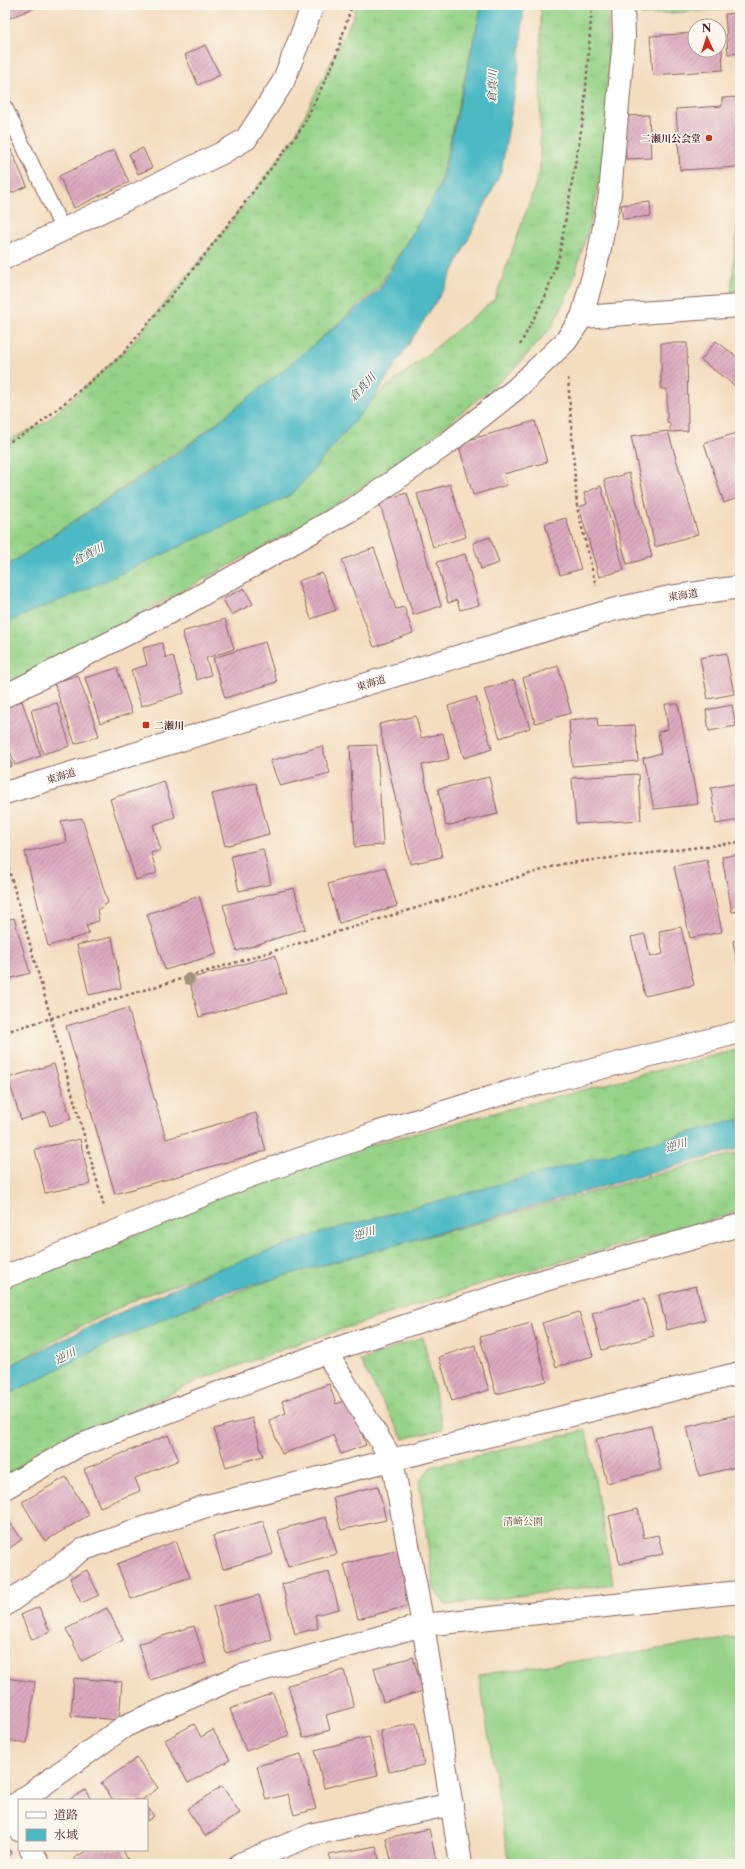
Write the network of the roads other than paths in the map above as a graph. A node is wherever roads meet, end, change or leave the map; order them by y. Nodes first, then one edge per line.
1 (313, 5) edge
2 (623, 5) edge
3 (5, 107) edge
4 (63, 230) junction
5 (5, 258) edge
6 (740, 306) edge
7 (582, 317) junction
8 (740, 587) edge
9 (5, 696) edge
10 (5, 793) edge
11 (740, 1032) edge
12 (740, 1225) edge
13 (5, 1277) edge
14 (326, 1352) junction
15 (740, 1373) edge
16 (392, 1460) junction
17 (5, 1488) edge
18 (740, 1592) edge
19 (5, 1605) edge
20 (423, 1625) junction
21 (22, 1799) edge
22 (452, 1804) junction
23 (13, 1805) edge
24 (18, 1826) edge
25 (32, 1851) edge
26 (39, 1864) edge
27 (240, 1864) edge
28 (461, 1864) edge

1 - 4 street
2 - 7 street
3 - 4 lane
4 - 5 street
6 - 7 street
7 - 9 street
8 - 10 street, 東海道
11 - 13 street
12 - 14 street
14 - 16 street
14 - 17 street
15 - 16 street
16 - 19 street
16 - 20 street
18 - 20 street
20 - 21 street
20 - 22 street
22 - 27 street
22 - 28 street
23 - 24 street
25 - 26 street

